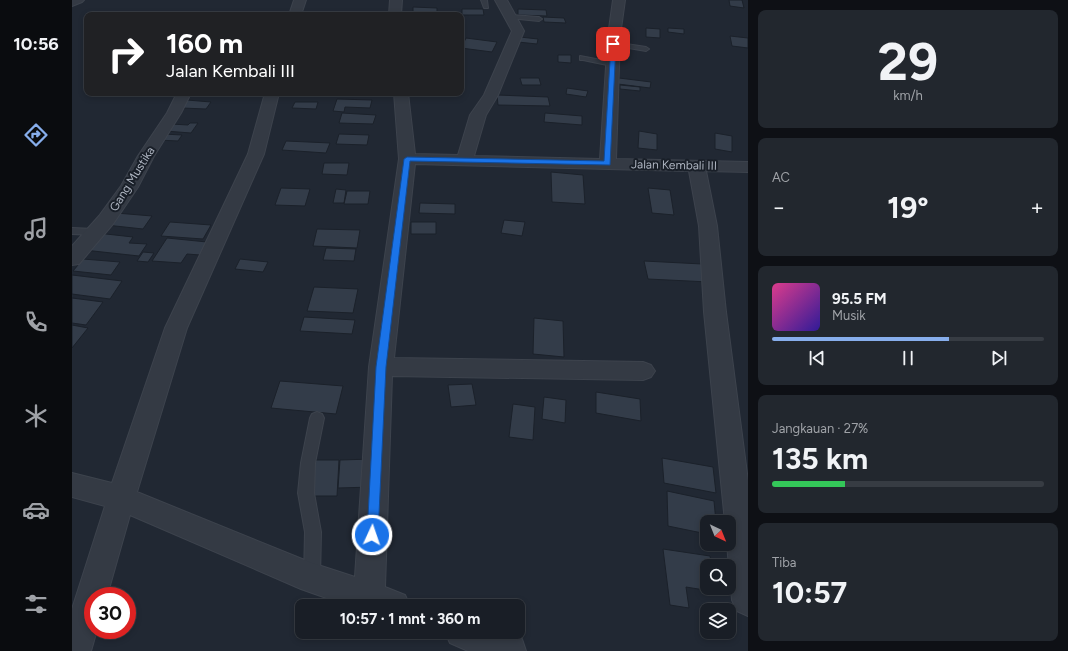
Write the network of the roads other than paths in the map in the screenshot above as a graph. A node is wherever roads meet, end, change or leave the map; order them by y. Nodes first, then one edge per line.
1 (78, 0) edge
2 (300, 0) edge
3 (396, 0) edge
4 (501, 0) edge
5 (618, 0) edge
6 (72, 3) edge
7 (296, 12) edge
8 (395, 12) edge
9 (511, 17) junction
10 (539, 19) dead end
11 (613, 44) junction
12 (646, 49) dead end
13 (583, 58) dead end
14 (612, 64) junction
15 (182, 96) edge
16 (271, 96) edge
17 (401, 96) edge
18 (407, 159) junction
19 (465, 160) junction
20 (608, 164) junction
21 (697, 166) junction
22 (748, 167) edge
23 (72, 231) edge
24 (94, 232) junction
25 (72, 259) edge
26 (381, 367) junction
27 (642, 371) dead end
28 (317, 418) dead end
29 (72, 485) edge
30 (121, 498) junction
31 (312, 578) junction
32 (376, 599) edge
33 (382, 599) edge
34 (748, 600) edge
35 (479, 639) edge
36 (75, 651) edge
37 (510, 651) edge

1 - 6 street
2 - 7 street
3 - 8 street
4 - 9 street
5 - 11 street
9 - 10 lane
9 - 19 street
11 - 12 lane
11 - 14 street
13 - 14 lane
14 - 20 street
15 - 24 street, Gang Mustika
16 - 30 street
17 - 18 street
18 - 19 street, Jalan Kembali III
18 - 26 street
19 - 20 street, Jalan Kembali III
20 - 21 street, Jalan Kembali III
21 - 22 street, Jalan Kembali III
21 - 34 street
23 - 24 lane
24 - 25 street, Gang Mustika
26 - 27 street
26 - 33 street
28 - 31 lane
29 - 30 street
30 - 31 street
30 - 36 street
31 - 32 street
35 - 37 street

